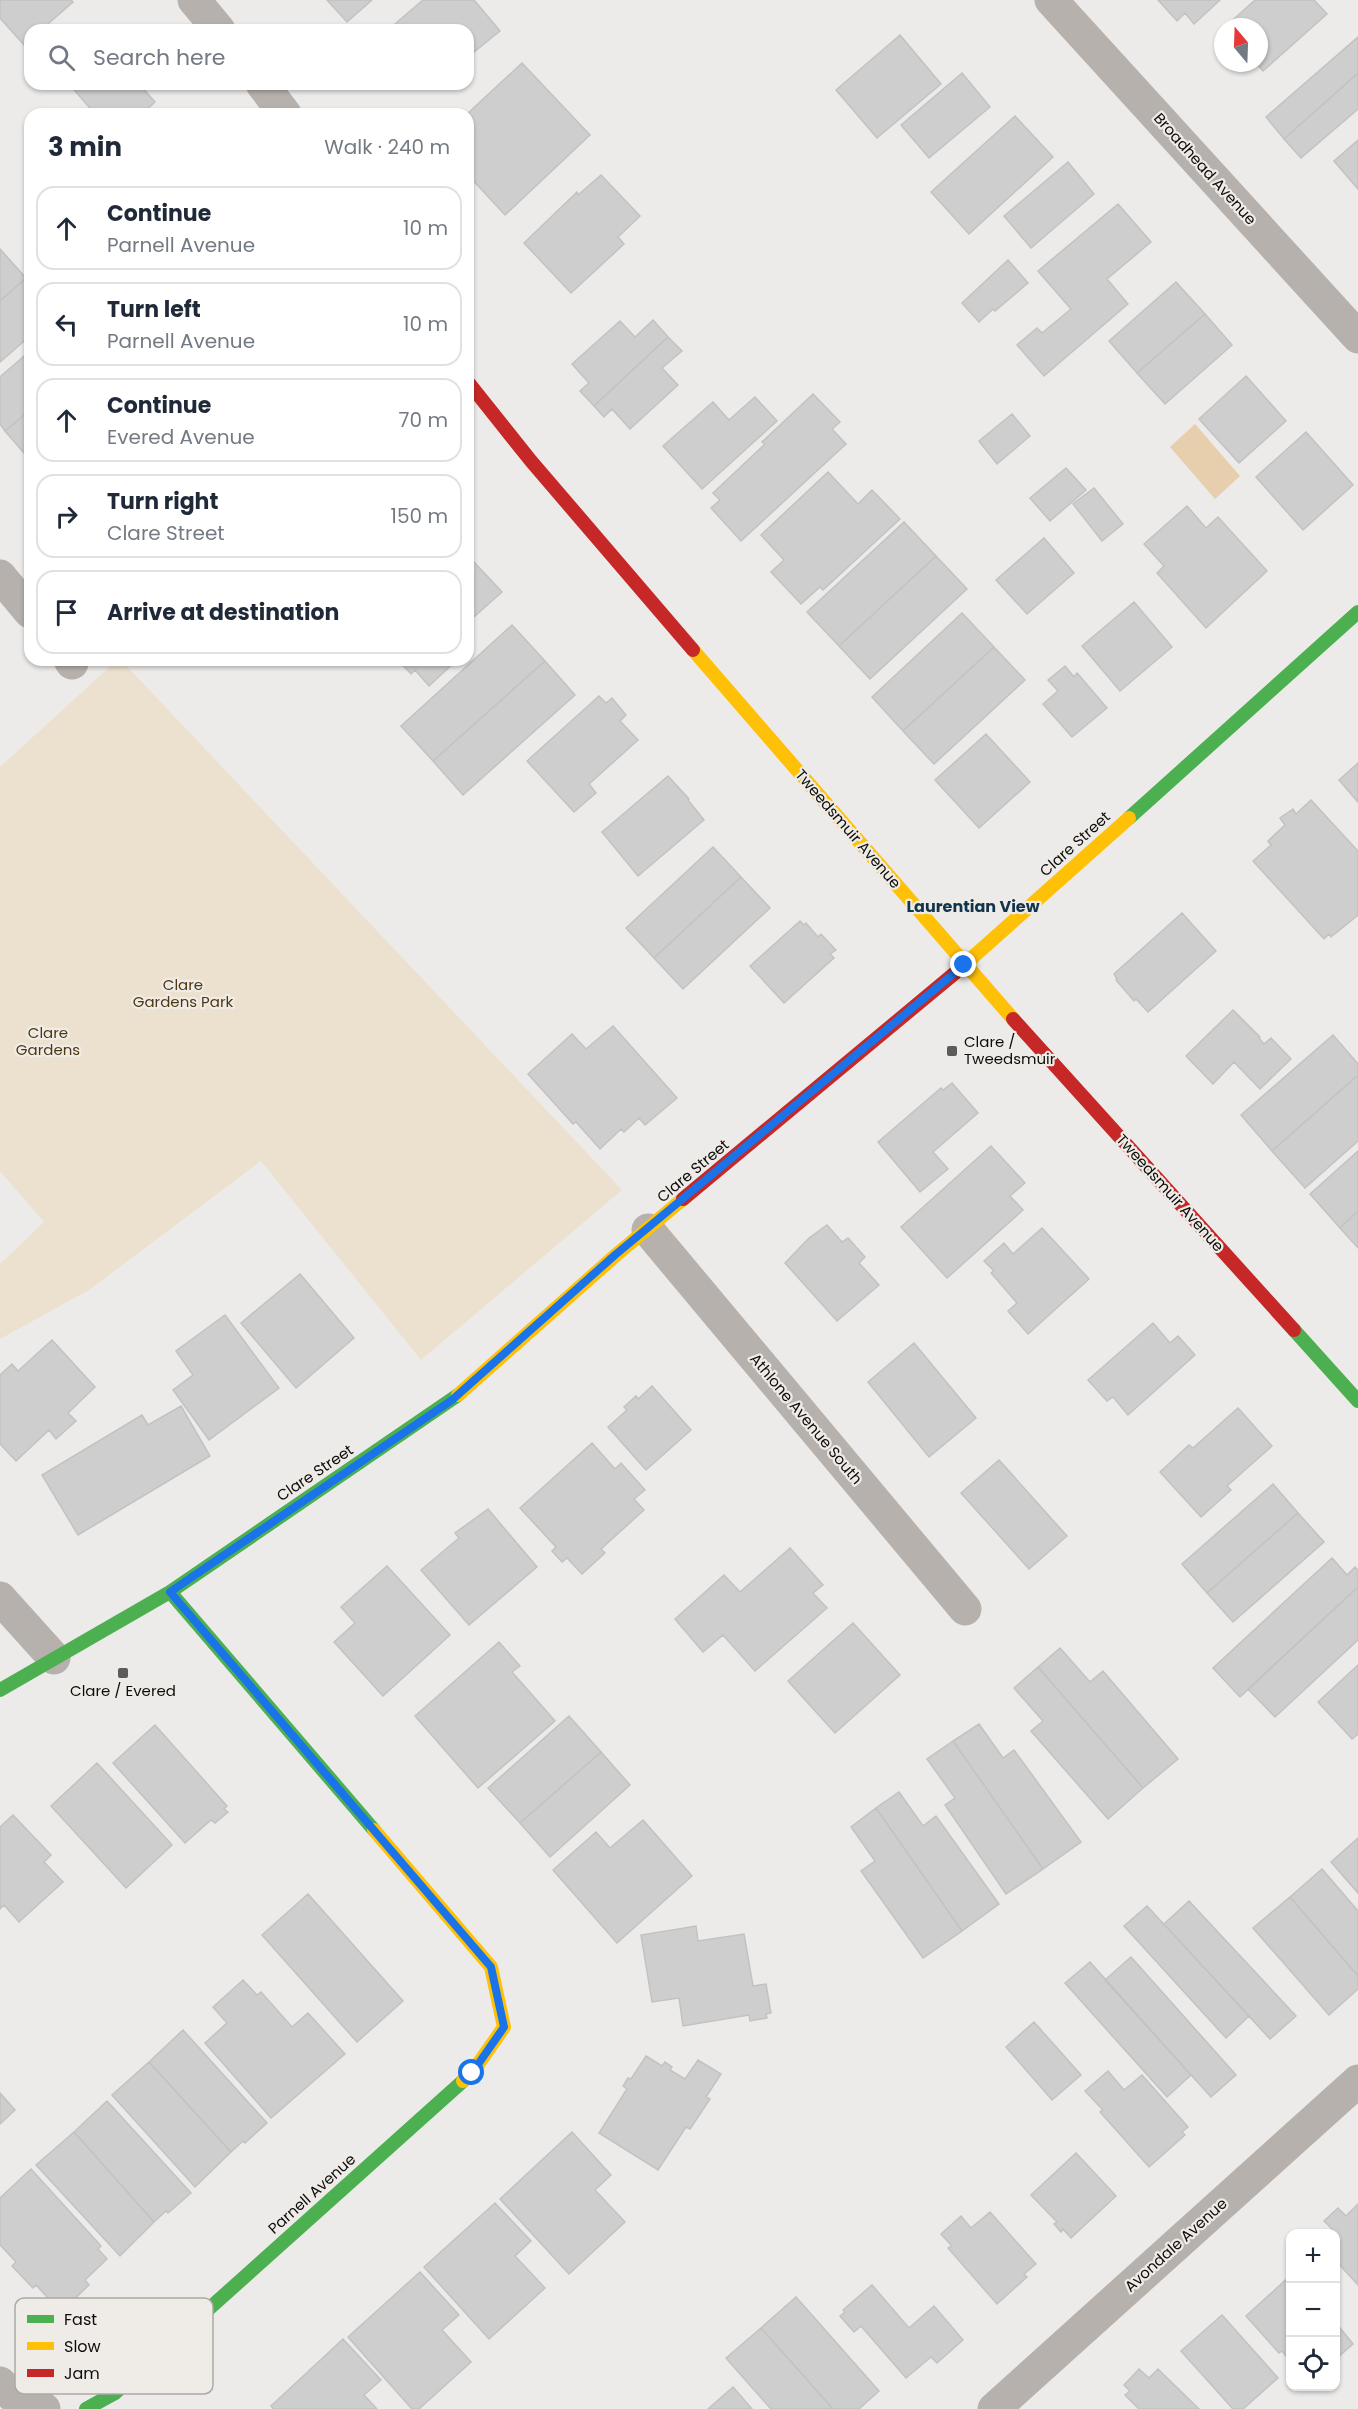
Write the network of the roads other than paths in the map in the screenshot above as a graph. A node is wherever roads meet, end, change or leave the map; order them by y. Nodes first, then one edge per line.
1 (194, 0) edge
2 (1051, 0) edge
3 (214, 24) edge
4 (267, 90) edge
5 (280, 108) edge
6 (1358, 337) edge
7 (474, 389) edge
8 (0, 576) edge
9 (24, 605) edge
10 (1358, 612) edge
11 (964, 965) junction
12 (648, 1230) junction
13 (1358, 1401) edge
14 (170, 1592) junction
15 (0, 1598) edge
16 (965, 1609) dead end
17 (54, 1658) junction
18 (0, 1690) edge
19 (1358, 2081) edge
20 (213, 2305) edge
21 (0, 2383) edge
22 (113, 2394) edge
23 (44, 2409) edge
24 (86, 2409) edge
25 (994, 2409) edge

1 - 3 street
2 - 6 street, Broadhead Avenue
4 - 5 street
7 - 11 street, Tweedsmuir Avenue
8 - 9 street
10 - 11 street, Clare Street
11 - 12 street, Clare Street
11 - 13 street, Tweedsmuir Avenue
12 - 14 street, Clare Street
12 - 16 street, Athlone Avenue South
14 - 17 street, Clare Street
14 - 20 street, Parnell Avenue
15 - 17 street
17 - 18 street, Clare Street
19 - 25 street, Avondale Avenue
21 - 23 street
22 - 24 street, Parnell Avenue

